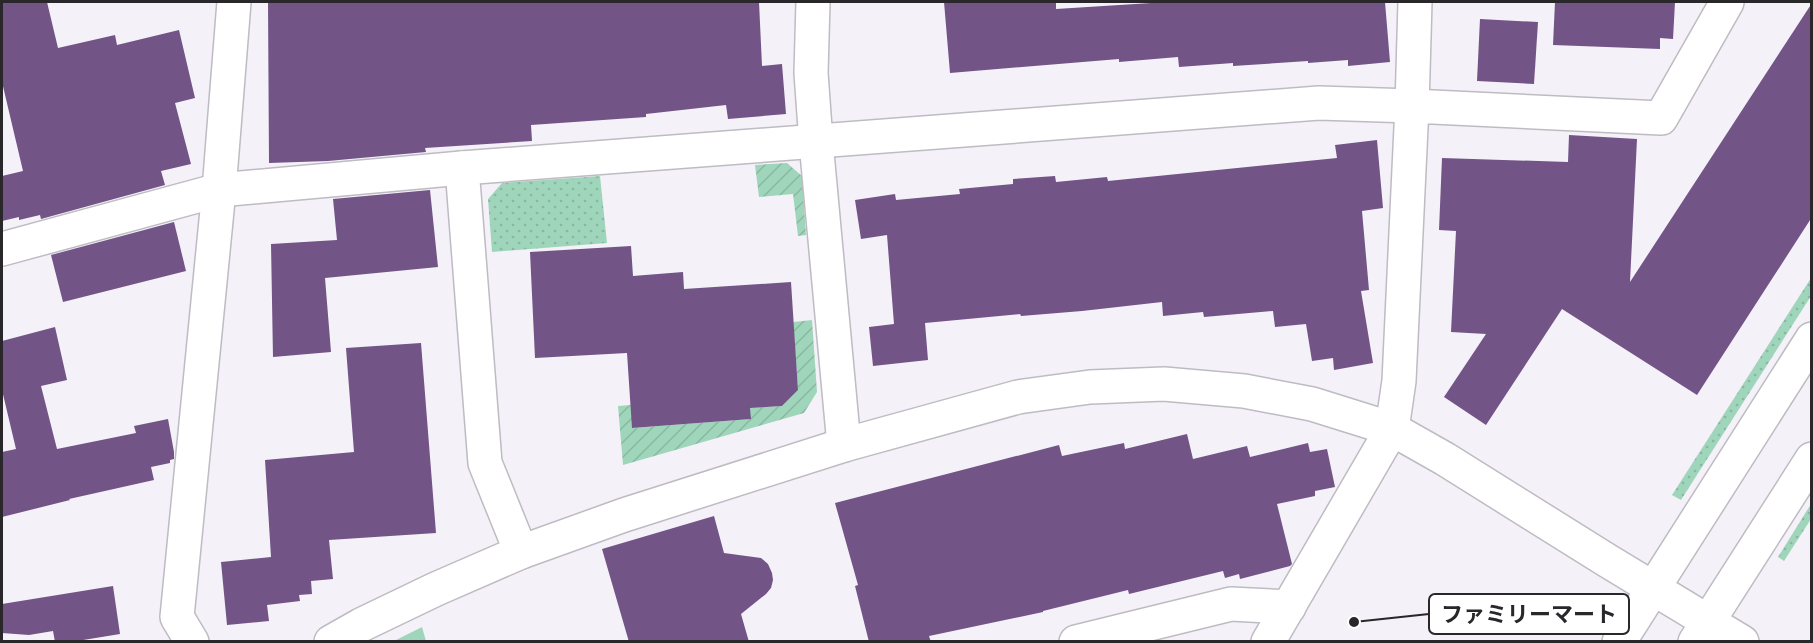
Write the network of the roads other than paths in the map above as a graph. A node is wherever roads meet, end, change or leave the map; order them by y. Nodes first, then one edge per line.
1 (234, 2) edge
2 (813, 2) edge
3 (1415, 2) edge
4 (1727, 2) edge
5 (1412, 106) junction
6 (816, 142) junction
7 (462, 168) junction
8 (219, 190) junction
9 (2, 249) edge
10 (1812, 339) edge
11 (1392, 429) junction
12 (844, 445) junction
13 (1812, 459) edge
14 (521, 552) junction
15 (1652, 588) junction
16 (1289, 607) junction
17 (1701, 631) edge
18 (192, 642) edge
19 (331, 642) edge
20 (1076, 642) edge
21 (1268, 642) edge
22 (1619, 642) edge
23 (1742, 642) edge

1 - 8 street
2 - 6 street
3 - 5 street
4 - 5 street
5 - 6 street
5 - 11 street
6 - 7 street
6 - 12 street
7 - 8 street
7 - 14 street
8 - 9 street
8 - 18 street
10 - 15 street
11 - 12 street
11 - 15 street
11 - 16 street
12 - 14 street
13 - 17 street
14 - 19 street
15 - 17 street
15 - 22 street
16 - 20 street
16 - 21 street
17 - 23 street

